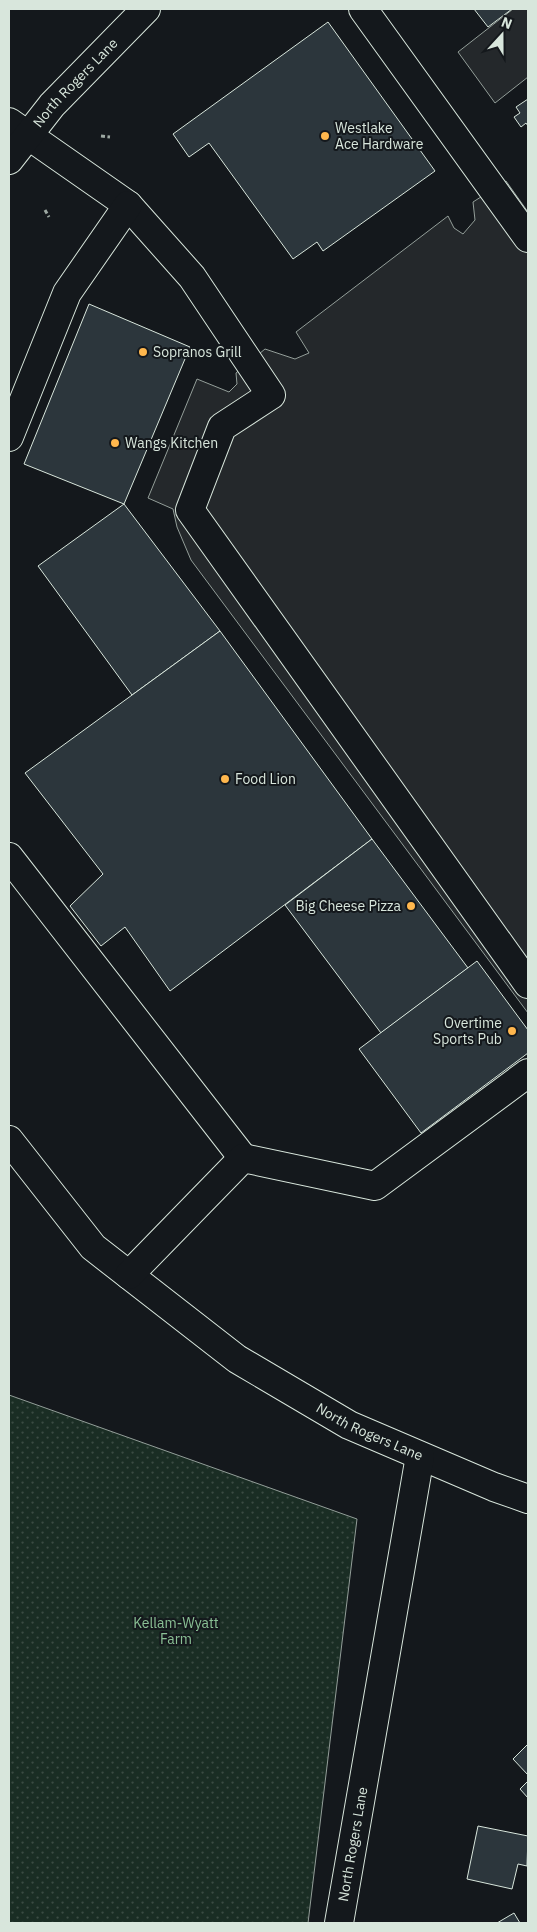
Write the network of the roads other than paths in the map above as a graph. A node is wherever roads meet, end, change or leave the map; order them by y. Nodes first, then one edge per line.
1 (146, 9) edge
2 (363, 9) edge
3 (18, 128) edge
4 (9, 160) edge
5 (128, 206) junction
6 (528, 238) edge
7 (9, 437) edge
8 (9, 856) edge
9 (528, 984) edge
10 (528, 1073) edge
11 (9, 1140) edge
12 (242, 1158) junction
13 (129, 1275) junction
14 (420, 1456) junction
15 (528, 1499) edge
16 (339, 1923) edge

1 - 3 street, North Rogers Lane
2 - 6 street
3 - 4 street, North Rogers Lane
3 - 5 street
5 - 7 street
5 - 9 street
8 - 12 street
10 - 12 street
11 - 13 street, North Rogers Lane
12 - 13 street
13 - 14 street, North Rogers Lane
14 - 15 street
14 - 16 street, North Rogers Lane

